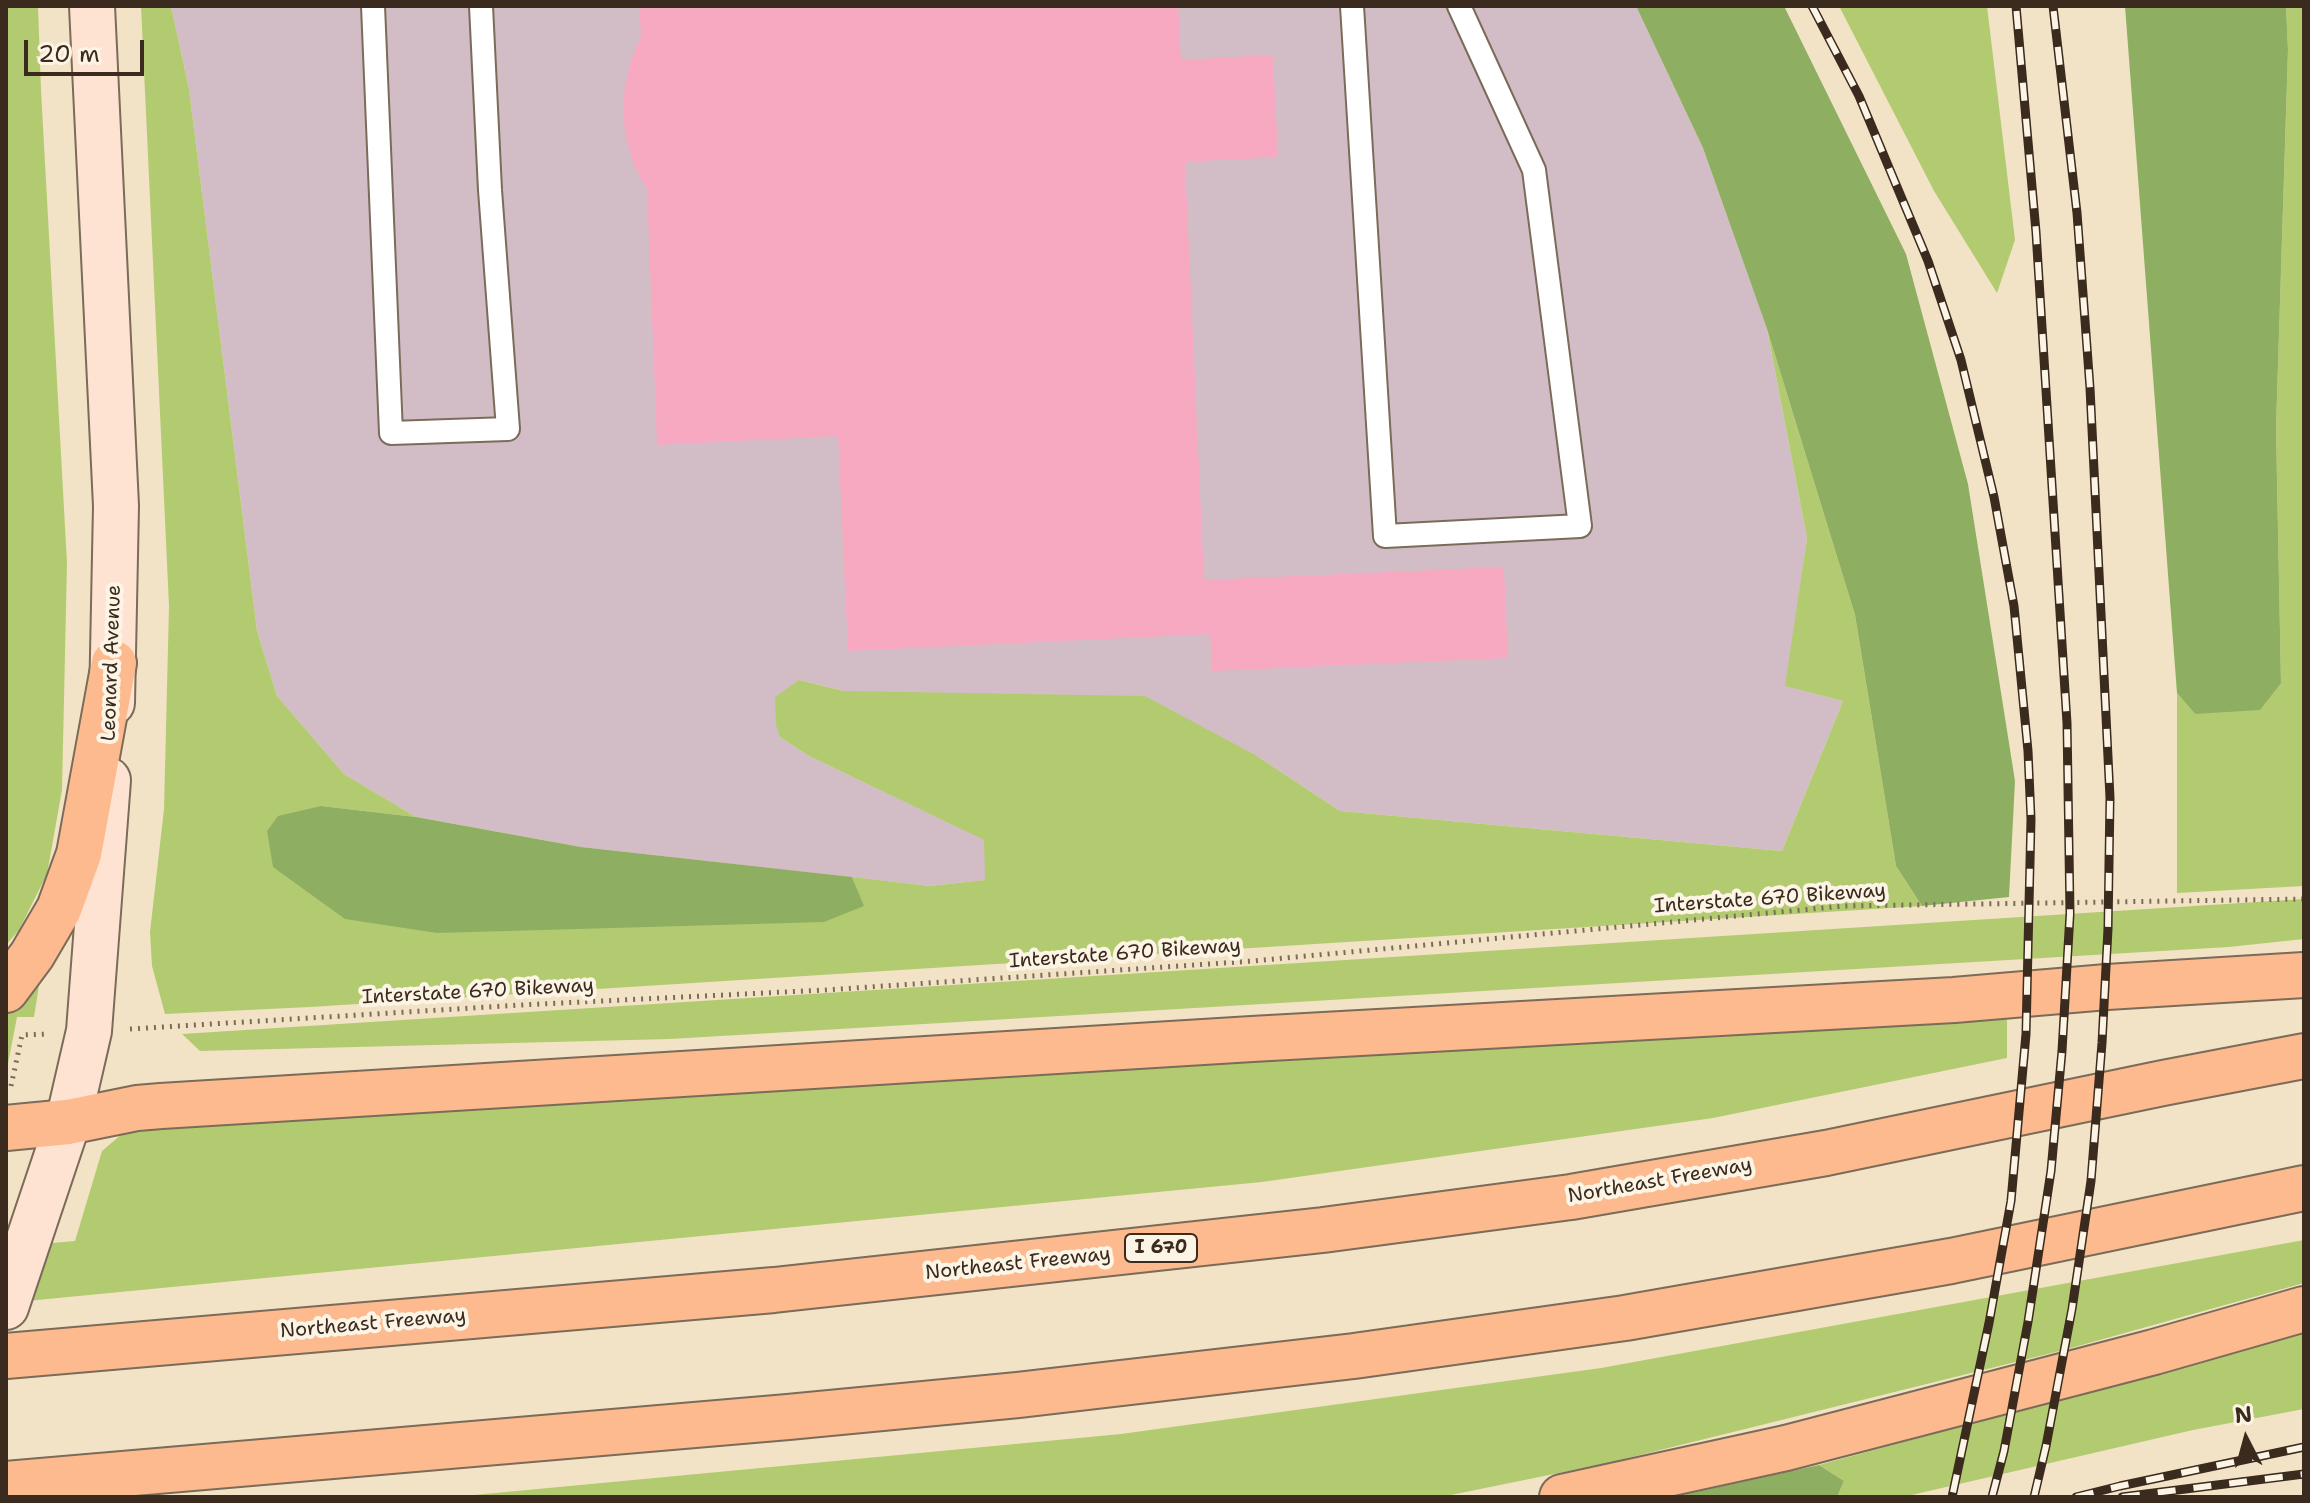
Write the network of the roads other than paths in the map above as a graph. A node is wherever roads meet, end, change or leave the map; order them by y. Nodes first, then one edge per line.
1 (92, 6) edge
2 (373, 6) edge
3 (481, 6) edge
4 (1352, 6) edge
5 (1459, 6) edge
6 (114, 663) junction
7 (2304, 975) edge
8 (6, 990) edge
9 (2304, 1056) edge
10 (8, 1111) edge
11 (68, 1122) junction
12 (2304, 1188) edge
13 (6, 1307) edge
14 (2304, 1309) edge
15 (6, 1356) edge
16 (6, 1484) edge
17 (1562, 1497) edge

1 - 6 main road, Leonard Avenue
2 - 3 lane
4 - 5 lane
6 - 8 highway
6 - 11 main road, Leonard Avenue
7 - 11 highway
9 - 15 highway, Northeast Freeway / I 670
10 - 11 highway
11 - 13 main road, Leonard Avenue
12 - 16 highway
14 - 17 highway

